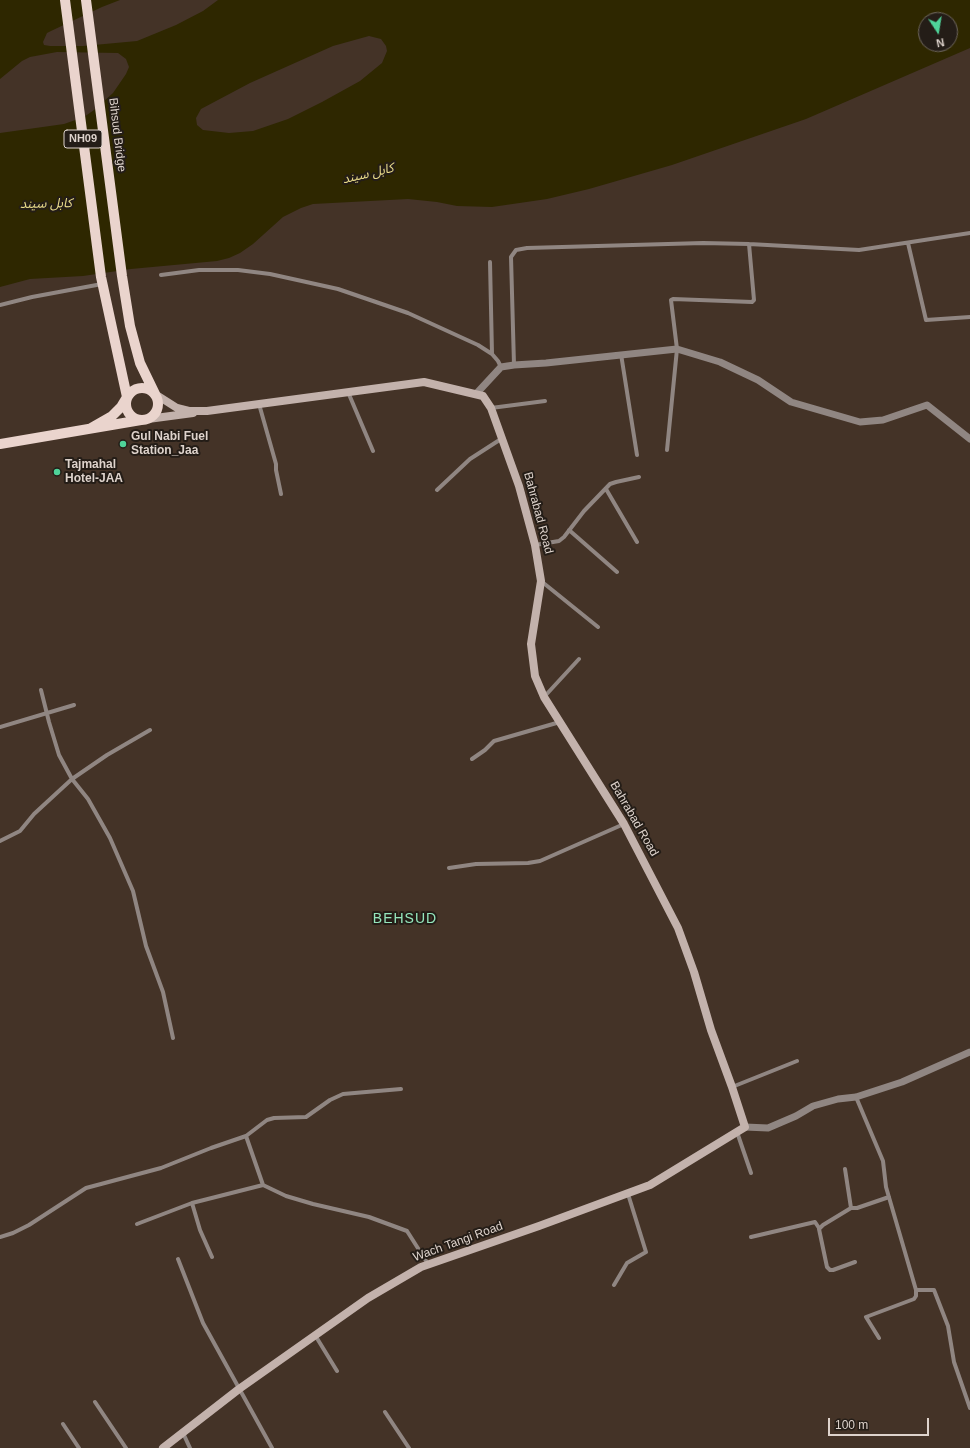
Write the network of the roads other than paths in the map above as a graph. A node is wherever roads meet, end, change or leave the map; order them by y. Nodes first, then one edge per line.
1 (65, 0) edge
2 (86, 0) edge
3 (970, 234) edge
4 (908, 242) junction
5 (749, 244) junction
6 (490, 262) dead end
7 (161, 275) dead end
8 (101, 281) junction
9 (0, 304) edge
10 (970, 317) edge
11 (677, 349) junction
12 (492, 354) junction
13 (621, 354) junction
14 (514, 365) junction
15 (501, 367) junction
16 (348, 392) junction
17 (155, 394) junction
18 (476, 394) junction
19 (127, 397) junction
20 (545, 400) dead end
21 (259, 404) junction
22 (491, 408) junction
23 (207, 411) junction
24 (144, 419) junction
25 (91, 428) junction
26 (501, 439) junction
27 (970, 439) edge
28 (0, 444) edge
29 (667, 450) dead end
30 (373, 451) dead end
31 (637, 455) dead end
32 (639, 477) dead end
33 (606, 489) junction
34 (437, 490) dead end
35 (281, 494) dead end
36 (568, 530) junction
37 (637, 542) dead end
38 (535, 545) junction
39 (617, 572) dead end
40 (541, 581) junction
41 (598, 628) dead end
42 (579, 659) dead end
43 (41, 690) dead end
44 (544, 697) junction
45 (74, 704) dead end
46 (46, 713) junction
47 (560, 722) junction
48 (0, 727) edge
49 (150, 730) dead end
50 (472, 759) dead end
51 (72, 779) junction
52 (624, 824) junction
53 (0, 841) edge
54 (449, 868) dead end
55 (173, 1038) dead end
56 (970, 1052) edge
57 (797, 1061) dead end
58 (732, 1087) junction
59 (401, 1089) dead end
60 (856, 1097) junction
61 (745, 1127) junction
62 (737, 1132) junction
63 (246, 1136) junction
64 (845, 1169) dead end
65 (751, 1173) dead end
66 (263, 1185) junction
67 (628, 1194) junction
68 (889, 1196) junction
69 (192, 1203) junction
70 (851, 1208) junction
71 (137, 1224) dead end
72 (819, 1228) junction
73 (0, 1237) edge
74 (751, 1237) dead end
75 (212, 1257) dead end
76 (178, 1259) dead end
77 (855, 1262) dead end
78 (428, 1264) junction
79 (614, 1285) dead end
80 (916, 1290) junction
81 (315, 1335) junction
82 (879, 1338) dead end
83 (337, 1371) dead end
84 (239, 1389) junction
85 (95, 1402) dead end
86 (970, 1408) edge
87 (385, 1412) dead end
88 (63, 1424) dead end
89 (183, 1433) junction
90 (79, 1448) edge
91 (126, 1448) edge
92 (163, 1448) edge
93 (190, 1448) edge
94 (272, 1448) edge
95 (408, 1448) edge

1 - 8 main road, NH09
2 - 17 main road, Bihsud Bridge / NH09
3 - 4 street
4 - 5 street
4 - 10 street
5 - 11 street
5 - 14 street
6 - 12 street
7 - 12 street
8 - 9 street
8 - 19 main road, NH09
11 - 13 street
11 - 27 street
11 - 29 street
12 - 15 street
13 - 14 street
13 - 31 street
14 - 15 street
15 - 18 street
16 - 18 main road, Bahrabad Road
16 - 21 main road, Bahrabad Road
16 - 30 street
17 - 19 main road
17 - 23 main road, Bahrabad Road
17 - 24 main road, NH09
18 - 22 main road, Bahrabad Road
19 - 24 main road, NH09
19 - 25 main road
20 - 22 street
21 - 23 main road, Bahrabad Road
21 - 35 street
22 - 26 main road, Bahrabad Road
23 - 24 main road
24 - 25 main road
25 - 28 main road
26 - 34 street
26 - 38 main road, Bahrabad Road
32 - 33 street
33 - 36 street
33 - 37 street
36 - 38 street
36 - 39 street
38 - 40 main road, Bahrabad Road
40 - 41 street
40 - 44 main road, Bahrabad Road
42 - 44 street
43 - 46 street
44 - 47 main road, Bahrabad Road
45 - 46 street
46 - 48 street
46 - 51 street
47 - 50 street
47 - 52 main road, Bahrabad Road
49 - 51 street
51 - 53 street
51 - 55 street
52 - 54 street
52 - 58 main road, Bahrabad Road
56 - 60 street
57 - 58 street
58 - 61 main road, Bahrabad Road
59 - 63 street
60 - 61 street
60 - 68 street
61 - 62 main road, Wach Tangi Road
62 - 65 street
62 - 67 main road, Wach Tangi Road
63 - 66 street
63 - 73 street
64 - 70 street
66 - 69 street
66 - 78 street
67 - 78 main road, Wach Tangi Road
67 - 79 street
68 - 70 street
68 - 80 street
69 - 71 street
69 - 75 street
70 - 72 street
72 - 74 street
72 - 77 street
76 - 84 street
78 - 81 main road, Wach Tangi Road
80 - 82 street
80 - 86 street
81 - 83 street
81 - 84 main road, Wach Tangi Road
84 - 89 main road, Wach Tangi Road
84 - 94 street
85 - 91 street
87 - 95 street
88 - 90 street
89 - 92 main road, Wach Tangi Road
89 - 93 street

